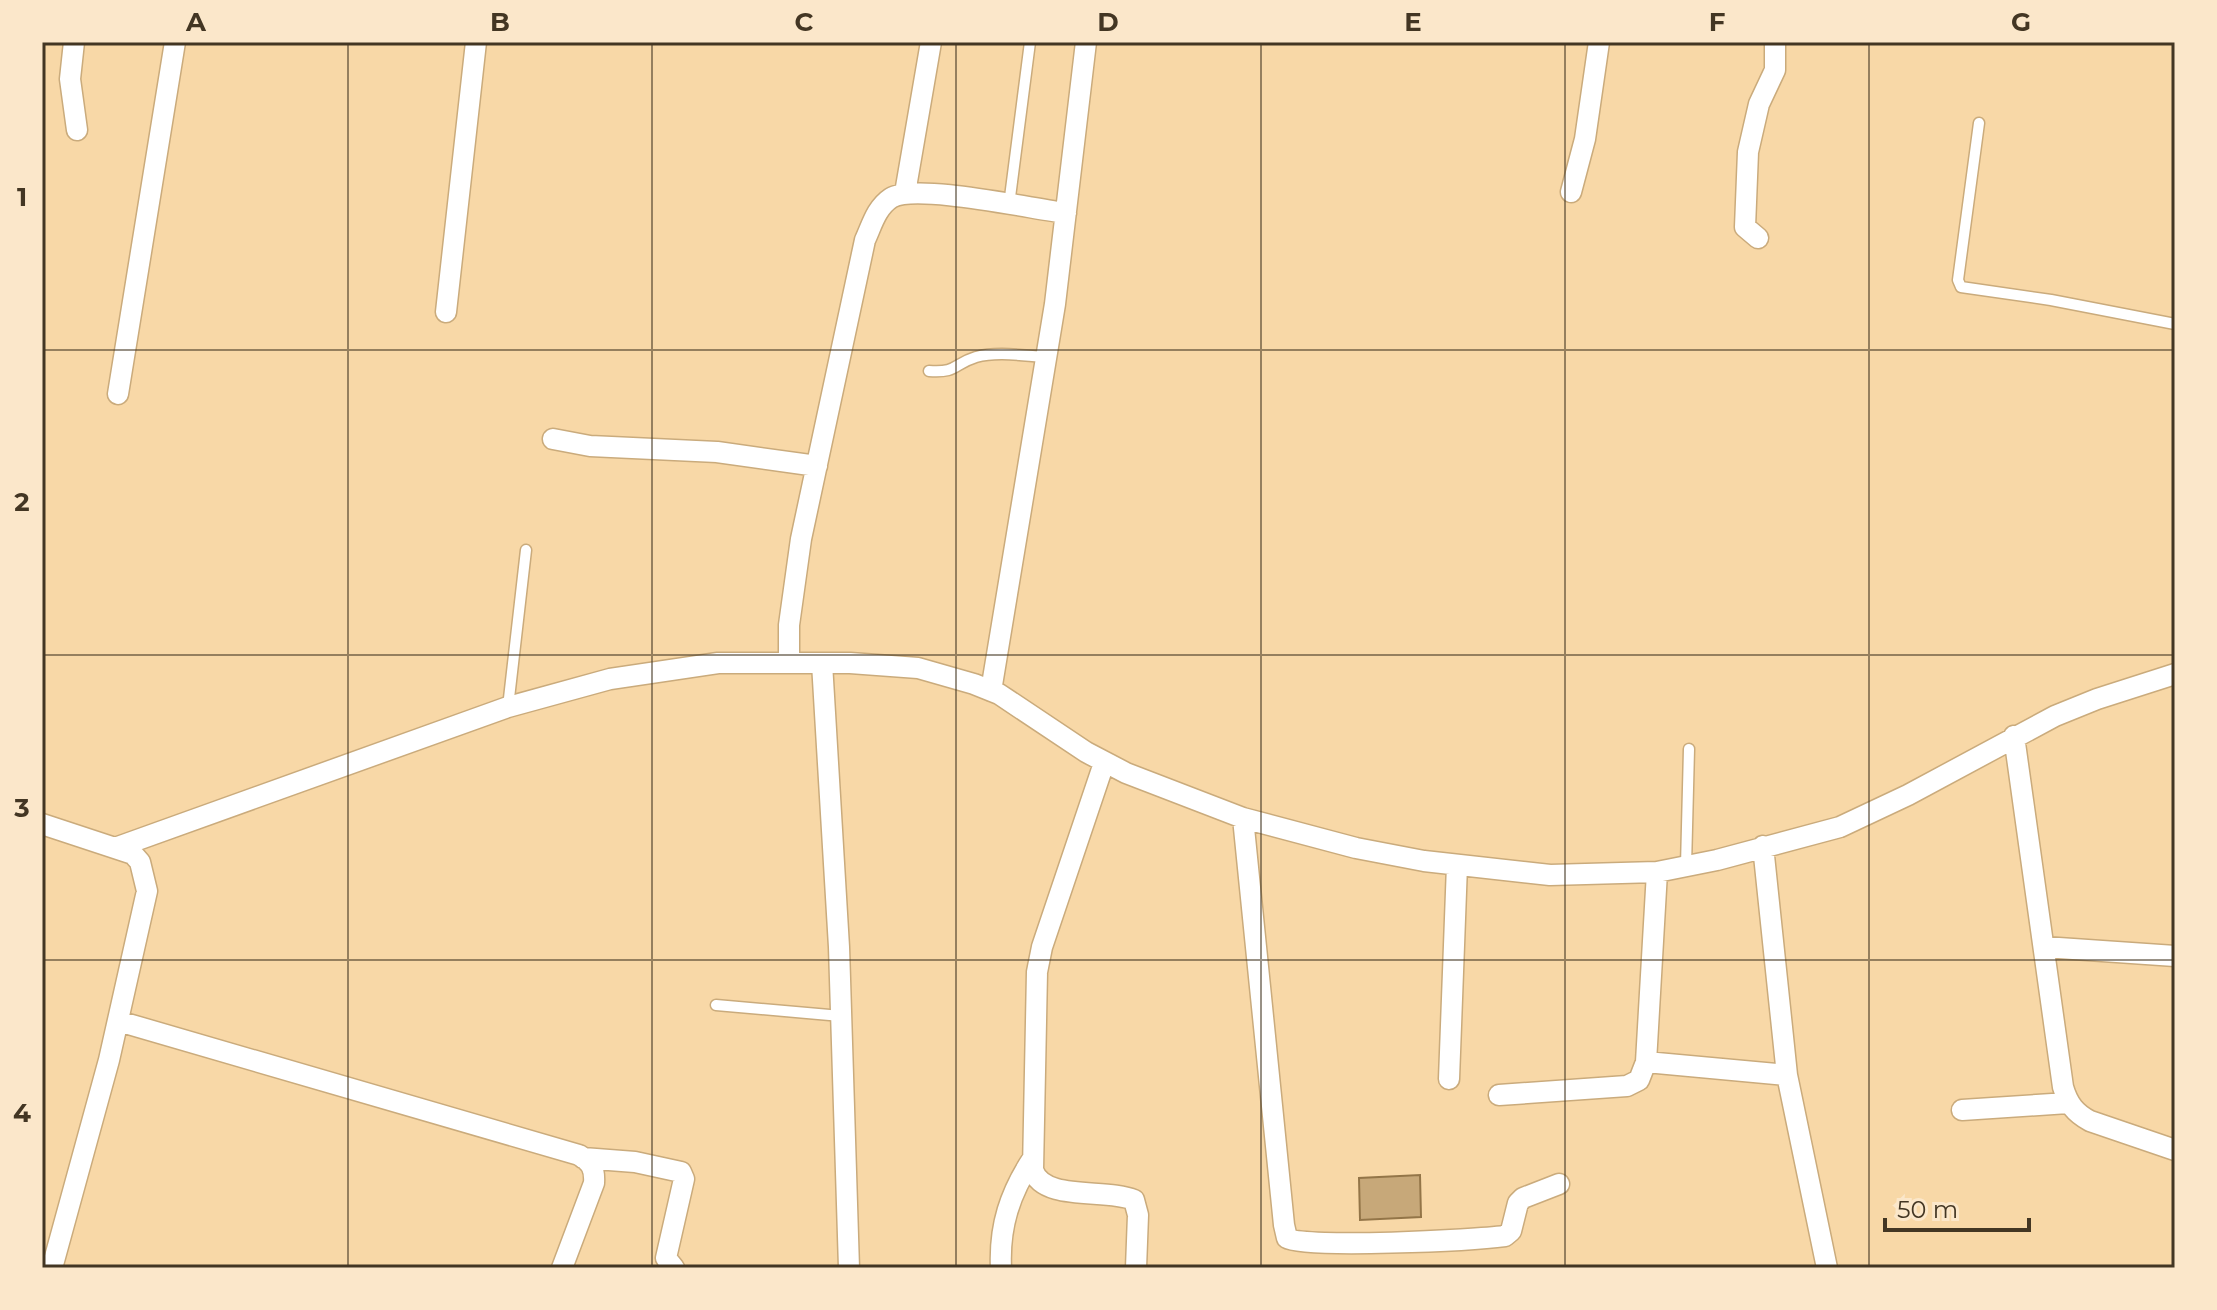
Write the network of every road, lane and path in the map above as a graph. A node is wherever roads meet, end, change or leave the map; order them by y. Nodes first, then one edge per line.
1 (74, 42) edge
2 (175, 42) edge
3 (476, 42) edge
4 (931, 42) edge
5 (1030, 42) edge
6 (1086, 42) edge
7 (1599, 42) edge
8 (1775, 42) edge
9 (1979, 123) dead end
10 (77, 130) dead end
11 (1571, 192) dead end
12 (905, 193) junction
13 (1009, 205) junction
14 (1066, 213) junction
15 (1758, 238) dead end
16 (446, 312) dead end
17 (2175, 324) edge
18 (1047, 357) junction
19 (929, 371) dead end
20 (118, 394) dead end
21 (553, 439) dead end
22 (817, 466) junction
23 (526, 550) dead end
24 (789, 663) junction
25 (822, 663) junction
26 (2175, 674) edge
27 (991, 691) junction
28 (508, 707) junction
29 (2014, 736) junction
30 (1689, 749) dead end
31 (1104, 763) junction
32 (1243, 818) junction
33 (42, 824) edge
34 (1763, 846) junction
35 (115, 848) junction
36 (1457, 865) junction
37 (1686, 866) junction
38 (1657, 872) junction
39 (2044, 947) junction
40 (2175, 956) edge
41 (716, 1005) dead end
42 (841, 1016) junction
43 (118, 1021) junction
44 (1646, 1062) junction
45 (1787, 1075) junction
46 (1449, 1079) dead end
47 (1499, 1095) dead end
48 (2068, 1103) junction
49 (1962, 1110) dead end
50 (2175, 1150) edge
51 (583, 1158) junction
52 (1033, 1158) junction
53 (1559, 1184) dead end
54 (52, 1268) edge
55 (562, 1268) edge
56 (674, 1268) edge
57 (849, 1268) edge
58 (1001, 1268) edge
59 (1136, 1268) edge
60 (1827, 1268) edge

1 - 10 street
2 - 20 street
3 - 16 street
4 - 12 street
5 - 13 lane
6 - 14 street
7 - 11 street
8 - 15 street
9 - 17 lane
12 - 13 street
12 - 22 street
13 - 14 street
14 - 18 street
18 - 19 lane
18 - 27 street
21 - 22 street
22 - 24 street
23 - 28 lane
24 - 25 street
24 - 28 street
25 - 27 street
25 - 42 street
26 - 29 street
27 - 31 street
28 - 35 street
29 - 34 street
29 - 39 street
30 - 37 lane
31 - 32 street
31 - 52 street
32 - 36 street
32 - 53 street
33 - 35 street
34 - 37 street
34 - 45 street
35 - 43 street
36 - 38 street
36 - 46 street
37 - 38 street
38 - 44 street
39 - 40 street
39 - 48 street
41 - 42 lane
42 - 57 street
43 - 51 street
43 - 54 street
44 - 45 street
44 - 47 street
45 - 60 street
48 - 49 street
48 - 50 street
51 - 55 street
51 - 56 street
52 - 58 street
52 - 59 street

